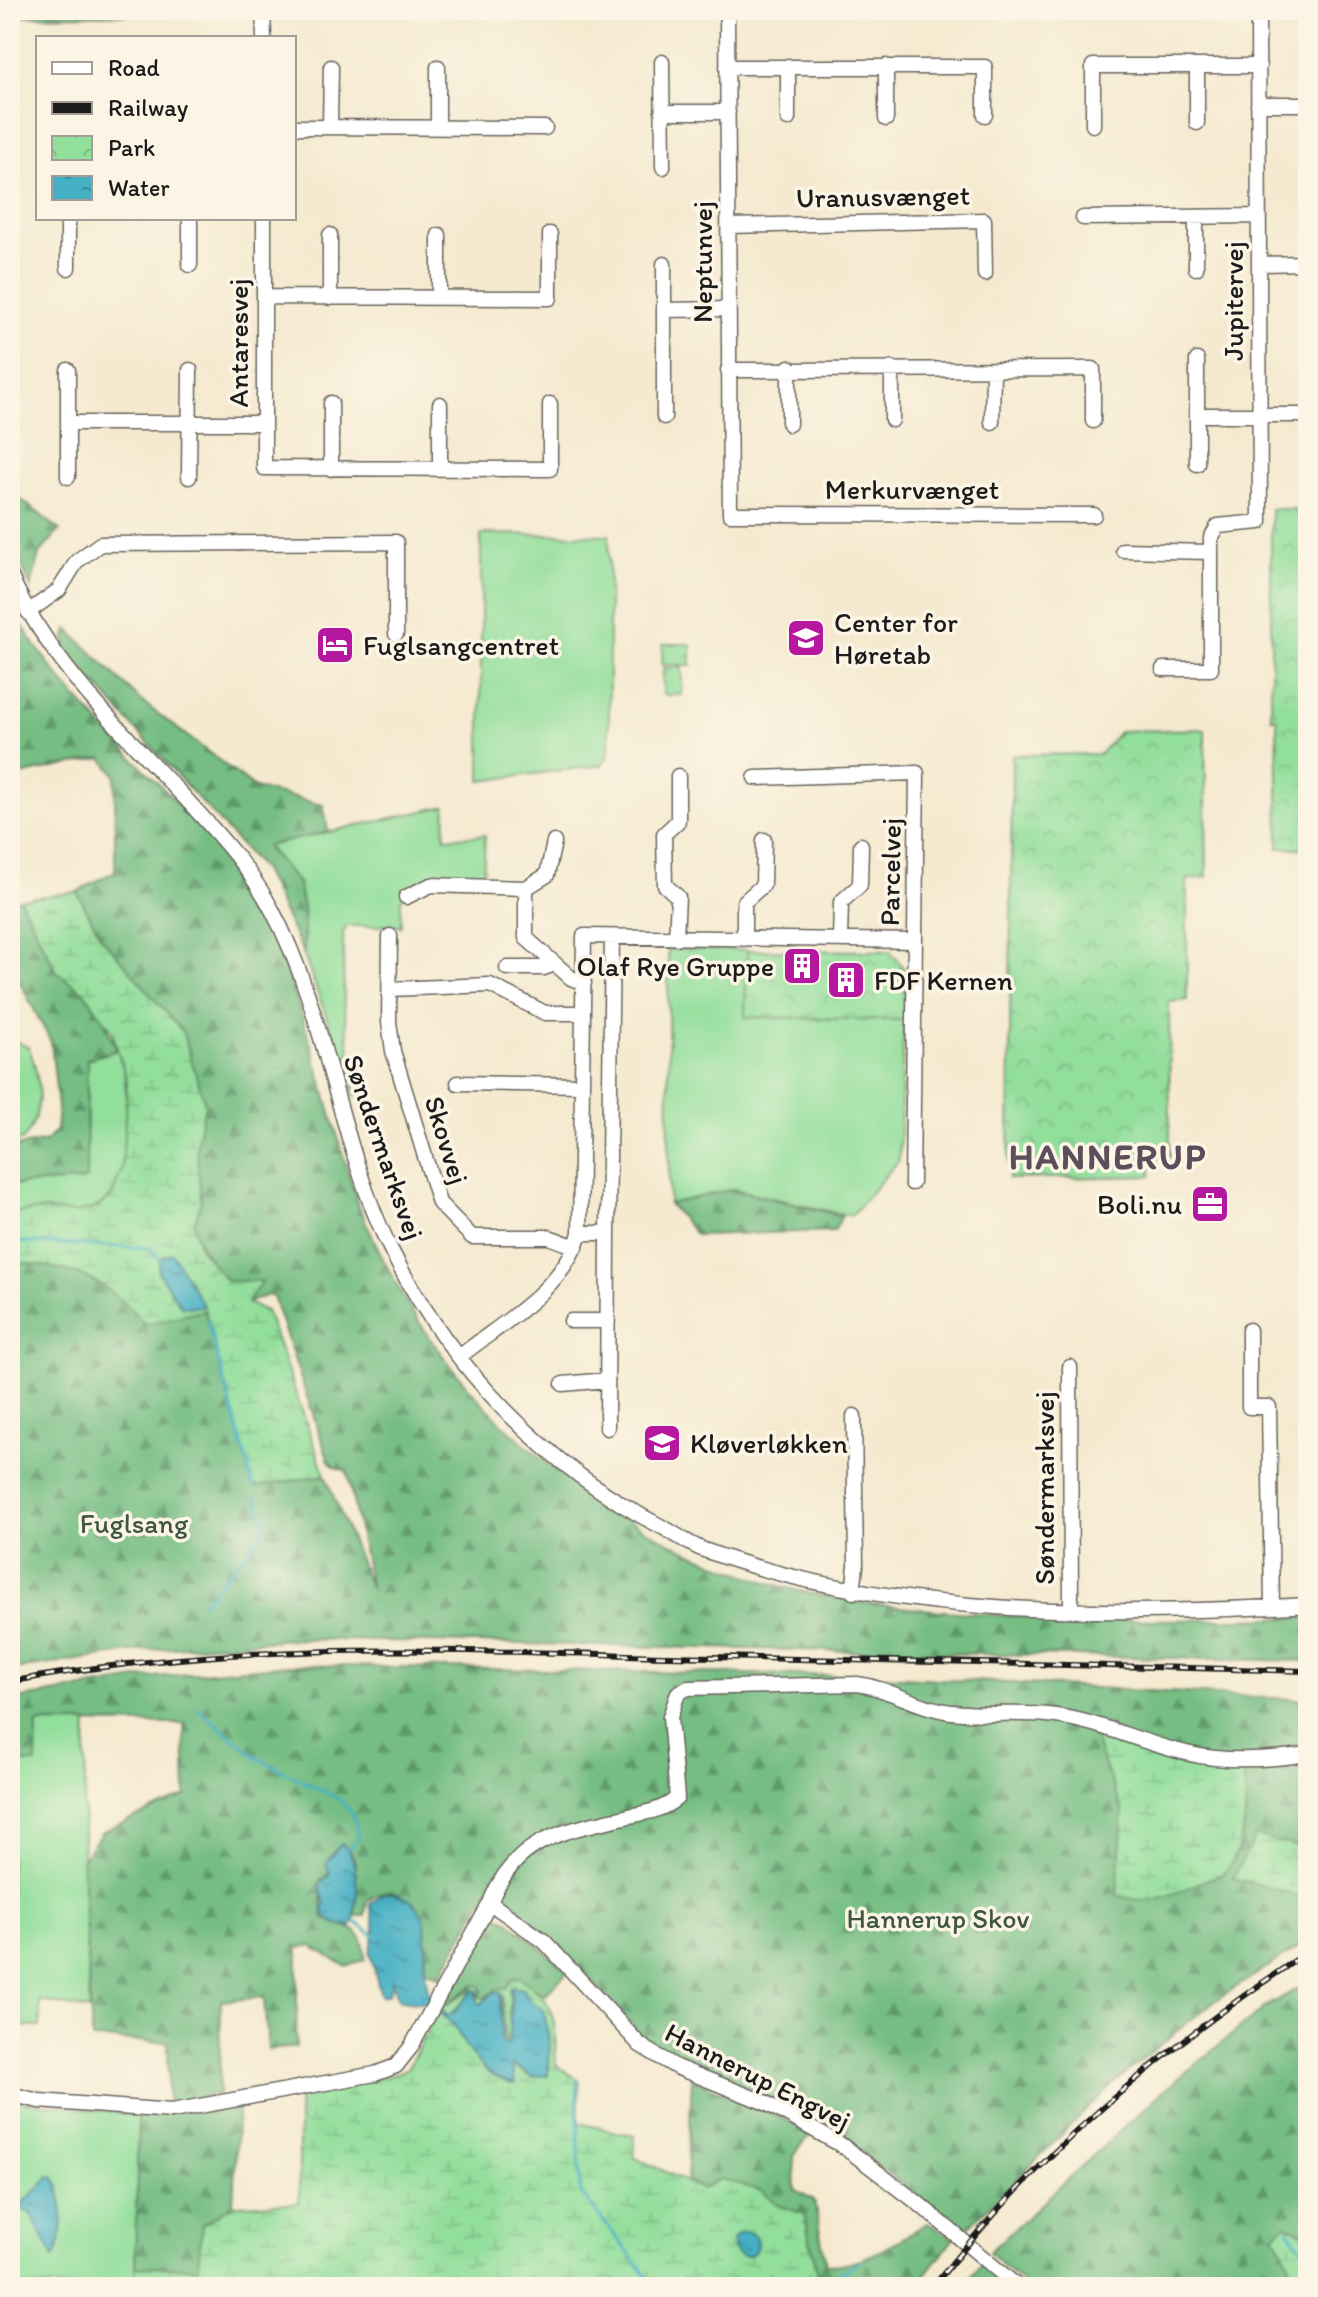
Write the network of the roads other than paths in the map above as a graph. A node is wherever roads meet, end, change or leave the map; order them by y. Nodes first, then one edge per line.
1 (263, 10) edge
2 (727, 10) edge
3 (1258, 10) edge
4 (264, 36) edge
5 (662, 62) dead end
6 (788, 66) junction
7 (886, 66) junction
8 (1197, 66) junction
9 (1259, 66) junction
10 (331, 67) dead end
11 (438, 67) dead end
12 (727, 67) junction
13 (1258, 104) junction
14 (1308, 104) edge
15 (662, 112) junction
16 (728, 112) junction
17 (985, 115) dead end
18 (788, 119) dead end
19 (886, 119) dead end
20 (1197, 123) dead end
21 (1093, 125) dead end
22 (296, 127) edge
23 (330, 127) junction
24 (438, 128) junction
25 (545, 128) dead end
26 (663, 167) dead end
27 (1259, 216) junction
28 (1196, 217) junction
29 (1083, 218) dead end
30 (68, 220) edge
31 (190, 220) edge
32 (264, 220) edge
33 (728, 226) junction
34 (550, 234) dead end
35 (330, 235) dead end
36 (439, 235) dead end
37 (1308, 263) edge
38 (664, 264) dead end
39 (1259, 264) junction
40 (190, 265) dead end
41 (68, 268) dead end
42 (1196, 268) dead end
43 (985, 274) dead end
44 (264, 297) junction
45 (330, 298) junction
46 (439, 298) junction
47 (728, 309) junction
48 (664, 310) junction
49 (1197, 360) dead end
50 (789, 367) junction
51 (892, 368) junction
52 (68, 370) dead end
53 (190, 370) dead end
54 (728, 370) junction
55 (993, 370) junction
56 (331, 403) dead end
57 (440, 404) dead end
58 (550, 404) dead end
59 (1197, 415) junction
60 (1259, 415) junction
61 (1308, 415) edge
62 (664, 417) dead end
63 (892, 420) dead end
64 (1093, 421) dead end
65 (992, 422) dead end
66 (68, 423) junction
67 (190, 423) junction
68 (264, 423) junction
69 (789, 424) dead end
70 (1197, 464) dead end
71 (331, 469) junction
72 (440, 469) junction
73 (68, 477) dead end
74 (189, 477) dead end
75 (730, 514) joint
76 (1094, 515) dead end
77 (1123, 550) dead end
78 (1209, 552) junction
79 (10, 575) edge
80 (28, 612) junction
81 (396, 634) dead end
82 (1163, 669) dead end
83 (678, 776) dead end
84 (755, 778) dead end
85 (764, 840) dead end
86 (554, 842) dead end
87 (861, 845) dead end
88 (526, 888) junction
89 (406, 897) dead end
90 (390, 936) dead end
91 (612, 937) junction
92 (676, 938) junction
93 (744, 939) junction
94 (840, 940) junction
95 (915, 941) junction
96 (555, 964) junction
97 (507, 968) dead end
98 (584, 983) junction
99 (390, 989) junction
100 (583, 1013) junction
101 (458, 1083) dead end
102 (582, 1085) junction
103 (912, 1183) dead end
104 (608, 1233) junction
105 (578, 1240) junction
106 (571, 1321) dead end
107 (608, 1321) junction
108 (1249, 1330) dead end
109 (459, 1357) junction
110 (1070, 1367) dead end
111 (607, 1380) junction
112 (563, 1384) dead end
113 (854, 1416) dead end
114 (607, 1428) dead end
115 (853, 1592) junction
116 (1308, 1605) edge
117 (1272, 1607) junction
118 (1071, 1609) junction
119 (1308, 1754) edge
120 (490, 1903) junction
121 (10, 2094) edge
122 (1018, 2287) edge

1 - 4 street
2 - 12 street, Neptunvej
3 - 9 street, Jupitervej
5 - 15 street
6 - 7 street
6 - 12 street
6 - 18 street
7 - 17 street
7 - 19 street
8 - 9 street
8 - 20 street
8 - 21 street
9 - 13 street, Jupitervej
10 - 23 street
11 - 24 street
12 - 16 street, Neptunvej
13 - 14 street
13 - 27 street, Jupitervej
15 - 16 street
15 - 26 street
16 - 33 street, Neptunvej
22 - 23 street
23 - 24 street
24 - 25 street
27 - 28 street
27 - 39 street, Jupitervej
28 - 29 street
28 - 42 street
30 - 41 street
31 - 40 street
32 - 44 street, Antaresvej
33 - 43 street, Uranusvænget
33 - 47 street, Neptunvej
34 - 46 street
35 - 45 street
36 - 46 street
37 - 39 street
38 - 48 street
39 - 60 street, Jupitervej
44 - 45 street
44 - 68 street, Antaresvej
45 - 46 street
47 - 48 street
47 - 54 street, Neptunvej
48 - 62 street
49 - 59 street
50 - 51 street
50 - 54 street
50 - 69 street
51 - 55 street
51 - 63 street
52 - 66 street
53 - 67 street
54 - 75 street, Neptunvej
55 - 64 street
55 - 65 street
56 - 71 street
57 - 72 street
58 - 72 street
59 - 60 street
59 - 70 street
60 - 61 street
60 - 78 street, Jupitervej
66 - 67 street
66 - 73 street
67 - 68 street
67 - 74 street
68 - 71 street, Antaresvej
71 - 72 street
75 - 76 street, Merkurvænget
77 - 78 street
78 - 82 street
79 - 80 street, Søndermarksvej
80 - 81 street
80 - 109 street, Søndermarksvej
83 - 92 street
84 - 95 street, Parcelvej
85 - 93 street
86 - 88 street
87 - 94 street
88 - 89 street
88 - 96 street
90 - 99 street, Skovvej
91 - 92 street
91 - 98 street
91 - 104 street
92 - 93 street
93 - 94 street
94 - 95 street
95 - 103 street, Parcelvej
96 - 97 street
96 - 98 street
98 - 100 street
99 - 100 street
99 - 105 street, Skovvej
100 - 102 street
101 - 102 street, Skovvej
102 - 105 street
104 - 105 street, Skovvej
104 - 107 street
105 - 109 street
106 - 107 street
107 - 111 street
108 - 117 street
109 - 115 street, Søndermarksvej
110 - 118 street, Søndermarksvej
111 - 112 street
111 - 114 street
113 - 115 street
115 - 118 street, Søndermarksvej
116 - 117 street, Søndermarksvej
117 - 118 street, Søndermarksvej
119 - 120 street
120 - 121 street
120 - 122 street, Hannerup Engvej

